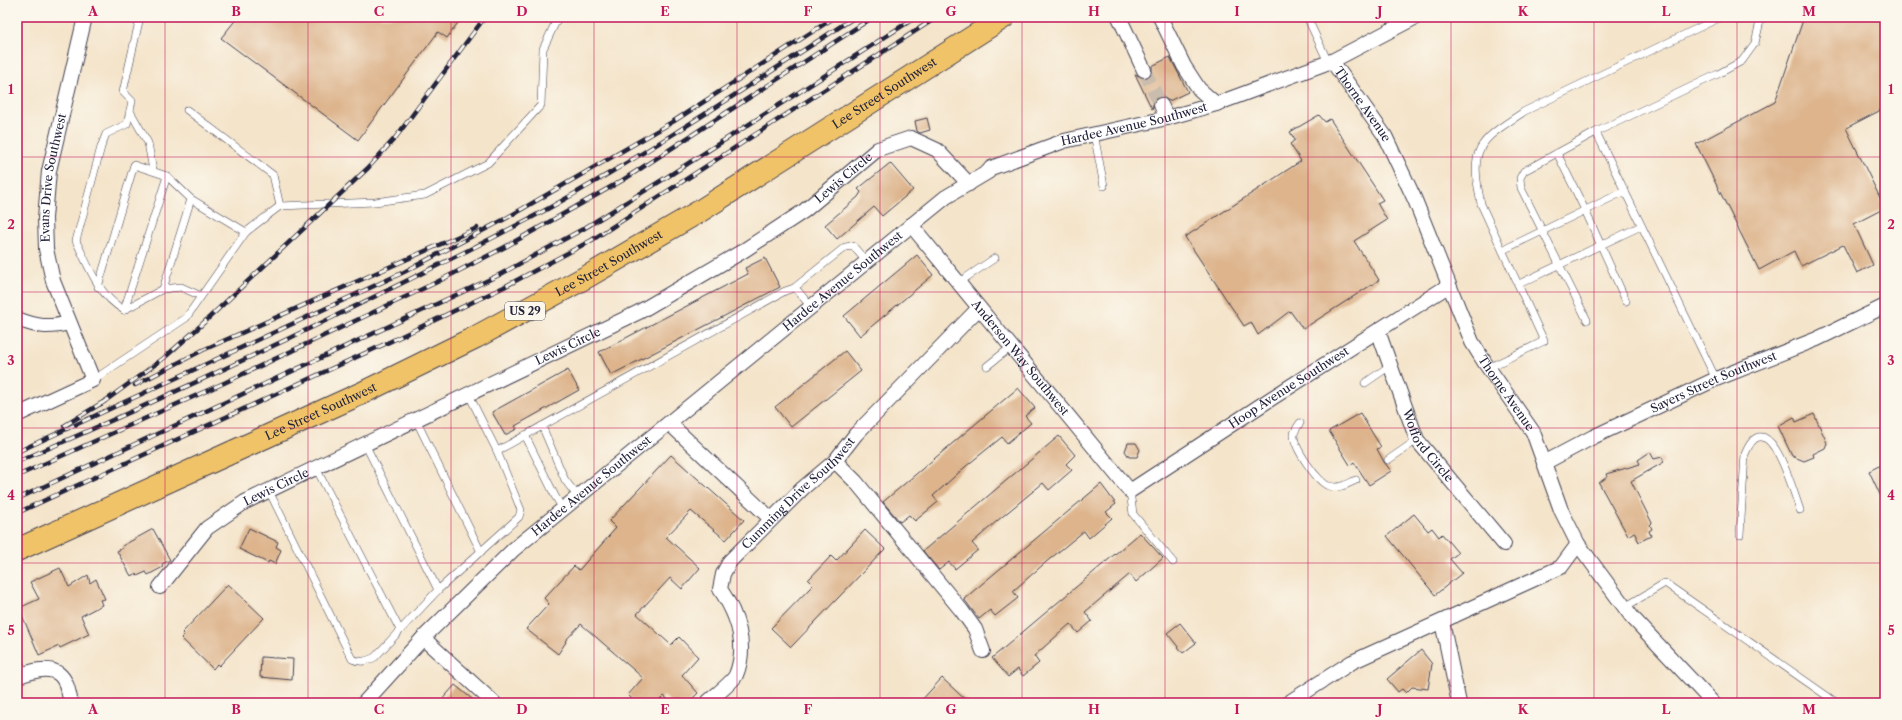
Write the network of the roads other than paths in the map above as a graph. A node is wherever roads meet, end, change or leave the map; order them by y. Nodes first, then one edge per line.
1 (85, 17) edge
2 (140, 17) edge
3 (558, 17) edge
4 (1004, 17) edge
5 (1119, 17) edge
6 (1160, 17) edge
7 (1307, 17) edge
8 (1416, 17) edge
9 (1721, 17) edge
10 (1761, 17) edge
11 (1330, 62) junction
12 (1144, 70) tunnel mouth
13 (1216, 104) junction
14 (1161, 105) tunnel mouth
15 (187, 110) dead end
16 (130, 111) junction
17 (1167, 118) junction
18 (1596, 132) junction
19 (1094, 134) junction
20 (1556, 153) junction
21 (153, 170) junction
22 (167, 176) junction
23 (969, 184) junction
24 (1104, 186) dead end
25 (1624, 191) junction
26 (191, 199) junction
27 (280, 206) junction
28 (1585, 210) junction
29 (911, 225) junction
30 (1641, 226) junction
31 (1543, 231) junction
32 (246, 232) junction
33 (1600, 244) junction
34 (1503, 250) junction
35 (995, 258) dead end
36 (866, 261) junction
37 (1559, 264) junction
38 (958, 283) junction
39 (1519, 284) junction
40 (1448, 286) junction
41 (98, 287) junction
42 (794, 288) junction
43 (163, 290) junction
44 (201, 296) junction
45 (1626, 301) dead end
46 (811, 306) junction
47 (1885, 306) edge
48 (979, 308) junction
49 (124, 310) junction
50 (17, 319) edge
51 (1587, 320) dead end
52 (69, 323) junction
53 (1378, 331) junction
54 (1011, 347) junction
55 (1391, 364) junction
56 (987, 366) dead end
57 (1488, 368) junction
58 (1716, 379) junction
59 (93, 380) junction
60 (1365, 382) dead end
61 (469, 395) junction
62 (17, 415) edge
63 (416, 420) junction
64 (669, 423) junction
65 (1300, 423) dead end
66 (542, 426) junction
67 (526, 435) junction
68 (1417, 440) junction
69 (365, 444) junction
70 (497, 451) junction
71 (1388, 460) dead end
72 (835, 461) junction
73 (1544, 462) junction
74 (316, 468) junction
75 (1356, 480) dead end
76 (269, 491) junction
77 (1130, 491) junction
78 (578, 497) junction
79 (563, 509) junction
80 (1800, 510) dead end
81 (771, 519) junction
82 (1740, 535) dead end
83 (1504, 544) dead end
84 (1578, 544) junction
85 (17, 550) edge
86 (481, 552) junction
87 (1173, 562) dead end
88 (160, 587) dead end
89 (438, 590) junction
90 (1625, 607) junction
91 (1442, 622) junction
92 (400, 630) junction
93 (423, 638) junction
94 (982, 651) dead end
95 (17, 657) edge
96 (21, 676) edge
97 (71, 703) edge
98 (364, 703) edge
99 (494, 703) edge
100 (707, 703) edge
101 (1288, 703) edge
102 (1459, 703) edge
103 (1713, 703) edge
104 (1837, 703) edge

1 - 52 street, Evans Drive Southwest
2 - 16 lane
3 - 27 lane
4 - 85 main road, Lee Street Southwest / US 29
5 - 12 street
6 - 13 street
7 - 11 lane
8 - 11 street, Hardee Avenue Southwest
9 - 34 lane
10 - 18 lane
11 - 13 street, Hardee Avenue Southwest
11 - 40 street, Thorne Avenue
13 - 17 street, Hardee Avenue Southwest
14 - 17 street
15 - 27 lane
16 - 21 lane
16 - 41 lane
17 - 19 street, Hardee Avenue Southwest
18 - 20 lane
18 - 25 lane
19 - 23 street, Hardee Avenue Southwest
19 - 24 lane
20 - 28 lane
20 - 31 lane
21 - 22 lane
21 - 41 lane
22 - 26 lane
22 - 49 lane
23 - 29 street, Hardee Avenue Southwest
23 - 61 street, Lewis Circle
25 - 28 lane
25 - 30 lane
26 - 32 lane
26 - 43 lane
27 - 32 lane
28 - 31 lane
28 - 33 lane
29 - 36 street, Hardee Avenue Southwest
29 - 38 street, Anderson Way Southwest
30 - 33 lane
30 - 58 lane
31 - 34 lane
31 - 37 lane
32 - 44 lane
33 - 37 lane
33 - 45 lane
34 - 39 lane
35 - 38 lane
36 - 42 lane
36 - 46 street, Hardee Avenue Southwest
37 - 39 lane
37 - 51 lane
38 - 48 street, Anderson Way Southwest
39 - 57 lane
40 - 53 street, Hoop Avenue Southwest
40 - 57 street, Thorne Avenue
41 - 49 lane
42 - 46 lane
42 - 66 lane
43 - 44 lane
43 - 49 lane
44 - 59 lane
46 - 64 street, Hardee Avenue Southwest
47 - 58 street, Sayers Street Southwest
48 - 54 street, Anderson Way Southwest
48 - 72 street, Cumming Drive Southwest
50 - 52 street
52 - 59 street, Evans Drive Southwest
53 - 55 street, Wofford Circle
53 - 77 street, Hoop Avenue Southwest
54 - 56 lane
54 - 77 street, Anderson Way Southwest
55 - 60 lane
55 - 68 street, Wofford Circle
57 - 73 street, Thorne Avenue
58 - 73 street, Sayers Street Southwest
59 - 62 street
61 - 63 street, Lewis Circle
61 - 70 lane
63 - 69 street, Lewis Circle
63 - 86 lane
64 - 78 street, Hardee Avenue Southwest
64 - 81 street
65 - 75 lane
66 - 67 lane
66 - 78 lane
67 - 70 lane
67 - 79 lane
68 - 71 lane
68 - 83 street, Wofford Circle
69 - 74 street, Lewis Circle
69 - 89 lane
70 - 86 lane
72 - 81 street, Cumming Drive Southwest
72 - 94 street
73 - 84 street, Thorne Avenue
74 - 76 street, Lewis Circle
74 - 92 lane
76 - 88 street, Lewis Circle
76 - 92 lane
77 - 87 lane
78 - 79 street, Hardee Avenue Southwest
79 - 93 street, Hardee Avenue Southwest
80 - 82 lane
81 - 100 street, Cumming Drive Southwest
84 - 90 street, Thorne Avenue
84 - 91 street
86 - 89 lane
89 - 92 lane
90 - 103 street, Thorne Avenue
90 - 104 lane
91 - 101 street
91 - 102 street
93 - 98 street, Hardee Avenue Southwest
93 - 99 street
95 - 96 lane
96 - 97 street

